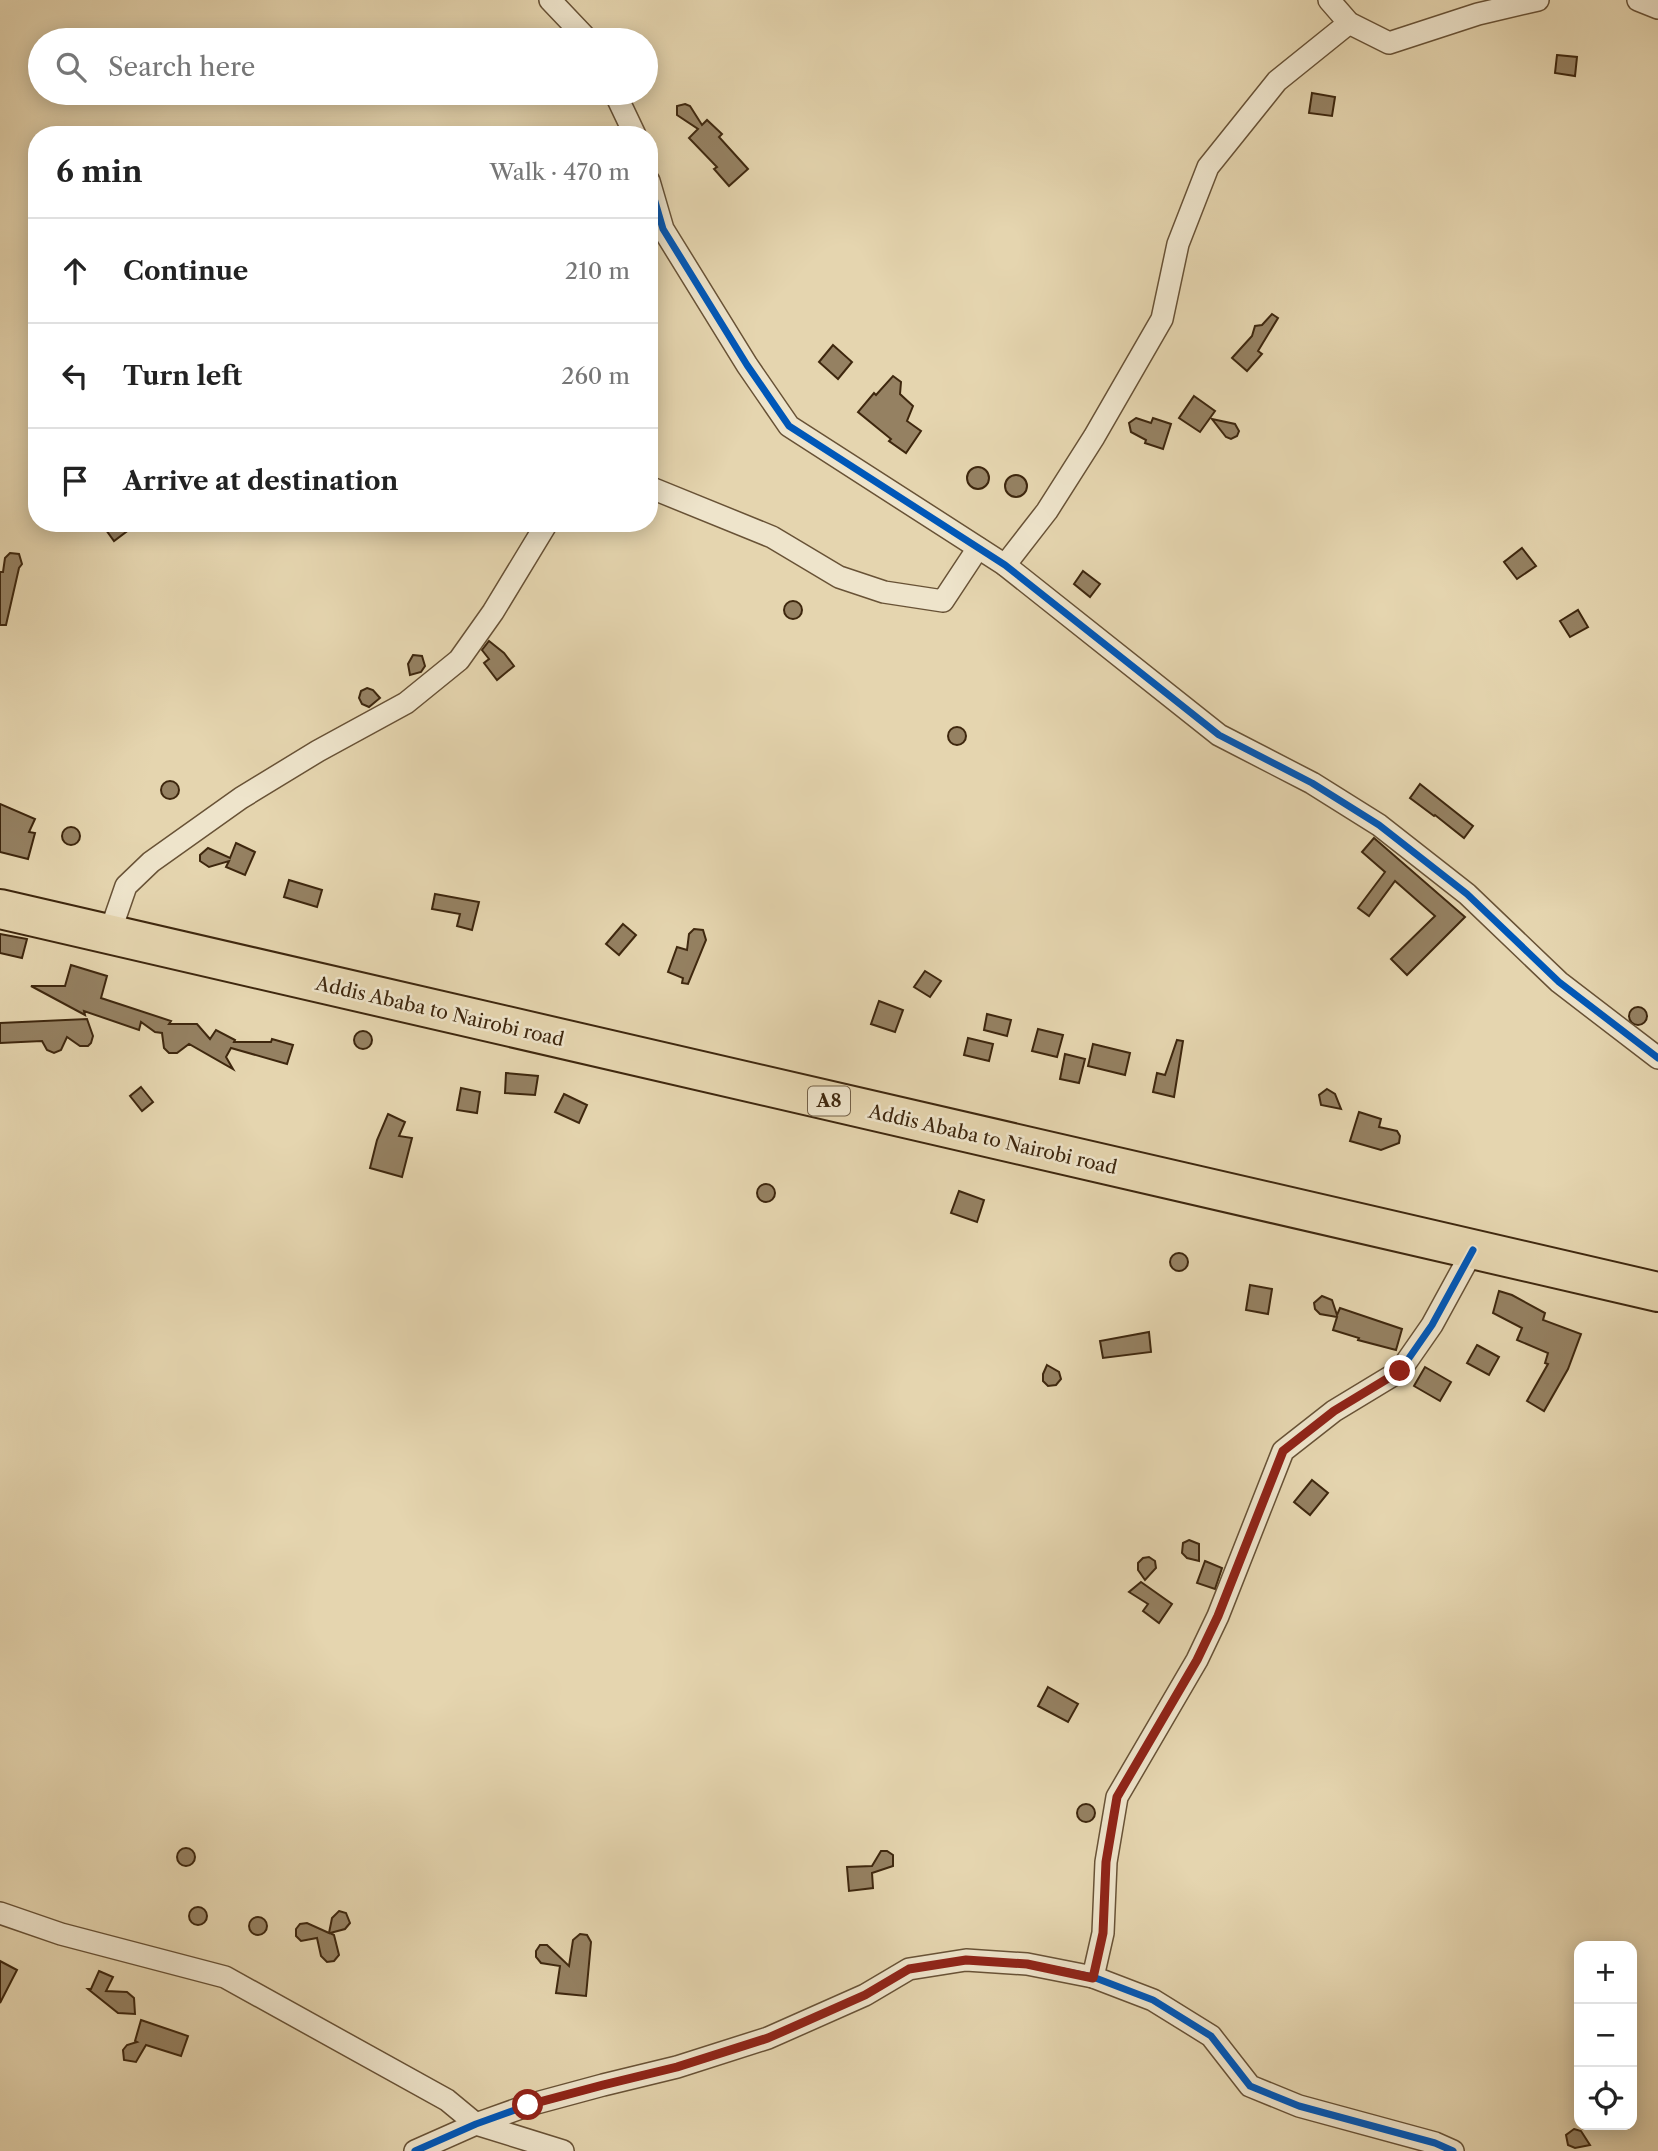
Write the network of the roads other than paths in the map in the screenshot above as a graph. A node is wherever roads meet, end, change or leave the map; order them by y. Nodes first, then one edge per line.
1 (550, 0) edge
2 (1329, 0) edge
3 (1538, 0) edge
4 (1638, 0) edge
5 (1658, 8) edge
6 (1349, 23) junction
7 (576, 28) edge
8 (621, 105) edge
9 (631, 126) edge
10 (658, 212) edge
11 (658, 491) edge
12 (542, 532) edge
13 (978, 548) junction
14 (1005, 565) junction
15 (0, 909) edge
16 (109, 934) junction
17 (1658, 1058) edge
18 (1473, 1250) junction
19 (1658, 1292) edge
20 (0, 1913) edge
21 (1093, 1978) junction
22 (476, 2124) junction
23 (415, 2151) edge
24 (563, 2151) edge
25 (1452, 2151) edge

1 - 7 street
2 - 6 street
3 - 6 street
4 - 5 street
6 - 14 street
8 - 9 street
10 - 13 street
11 - 13 street
12 - 16 street
13 - 14 street
14 - 17 street
15 - 16 highway, Addis Ababa to Nairobi road / A8
16 - 18 highway, Addis Ababa to Nairobi road / A8
18 - 19 highway, Addis Ababa to Nairobi road / A8
18 - 21 street
20 - 22 street
21 - 22 street
21 - 25 street
22 - 23 street
22 - 24 street

